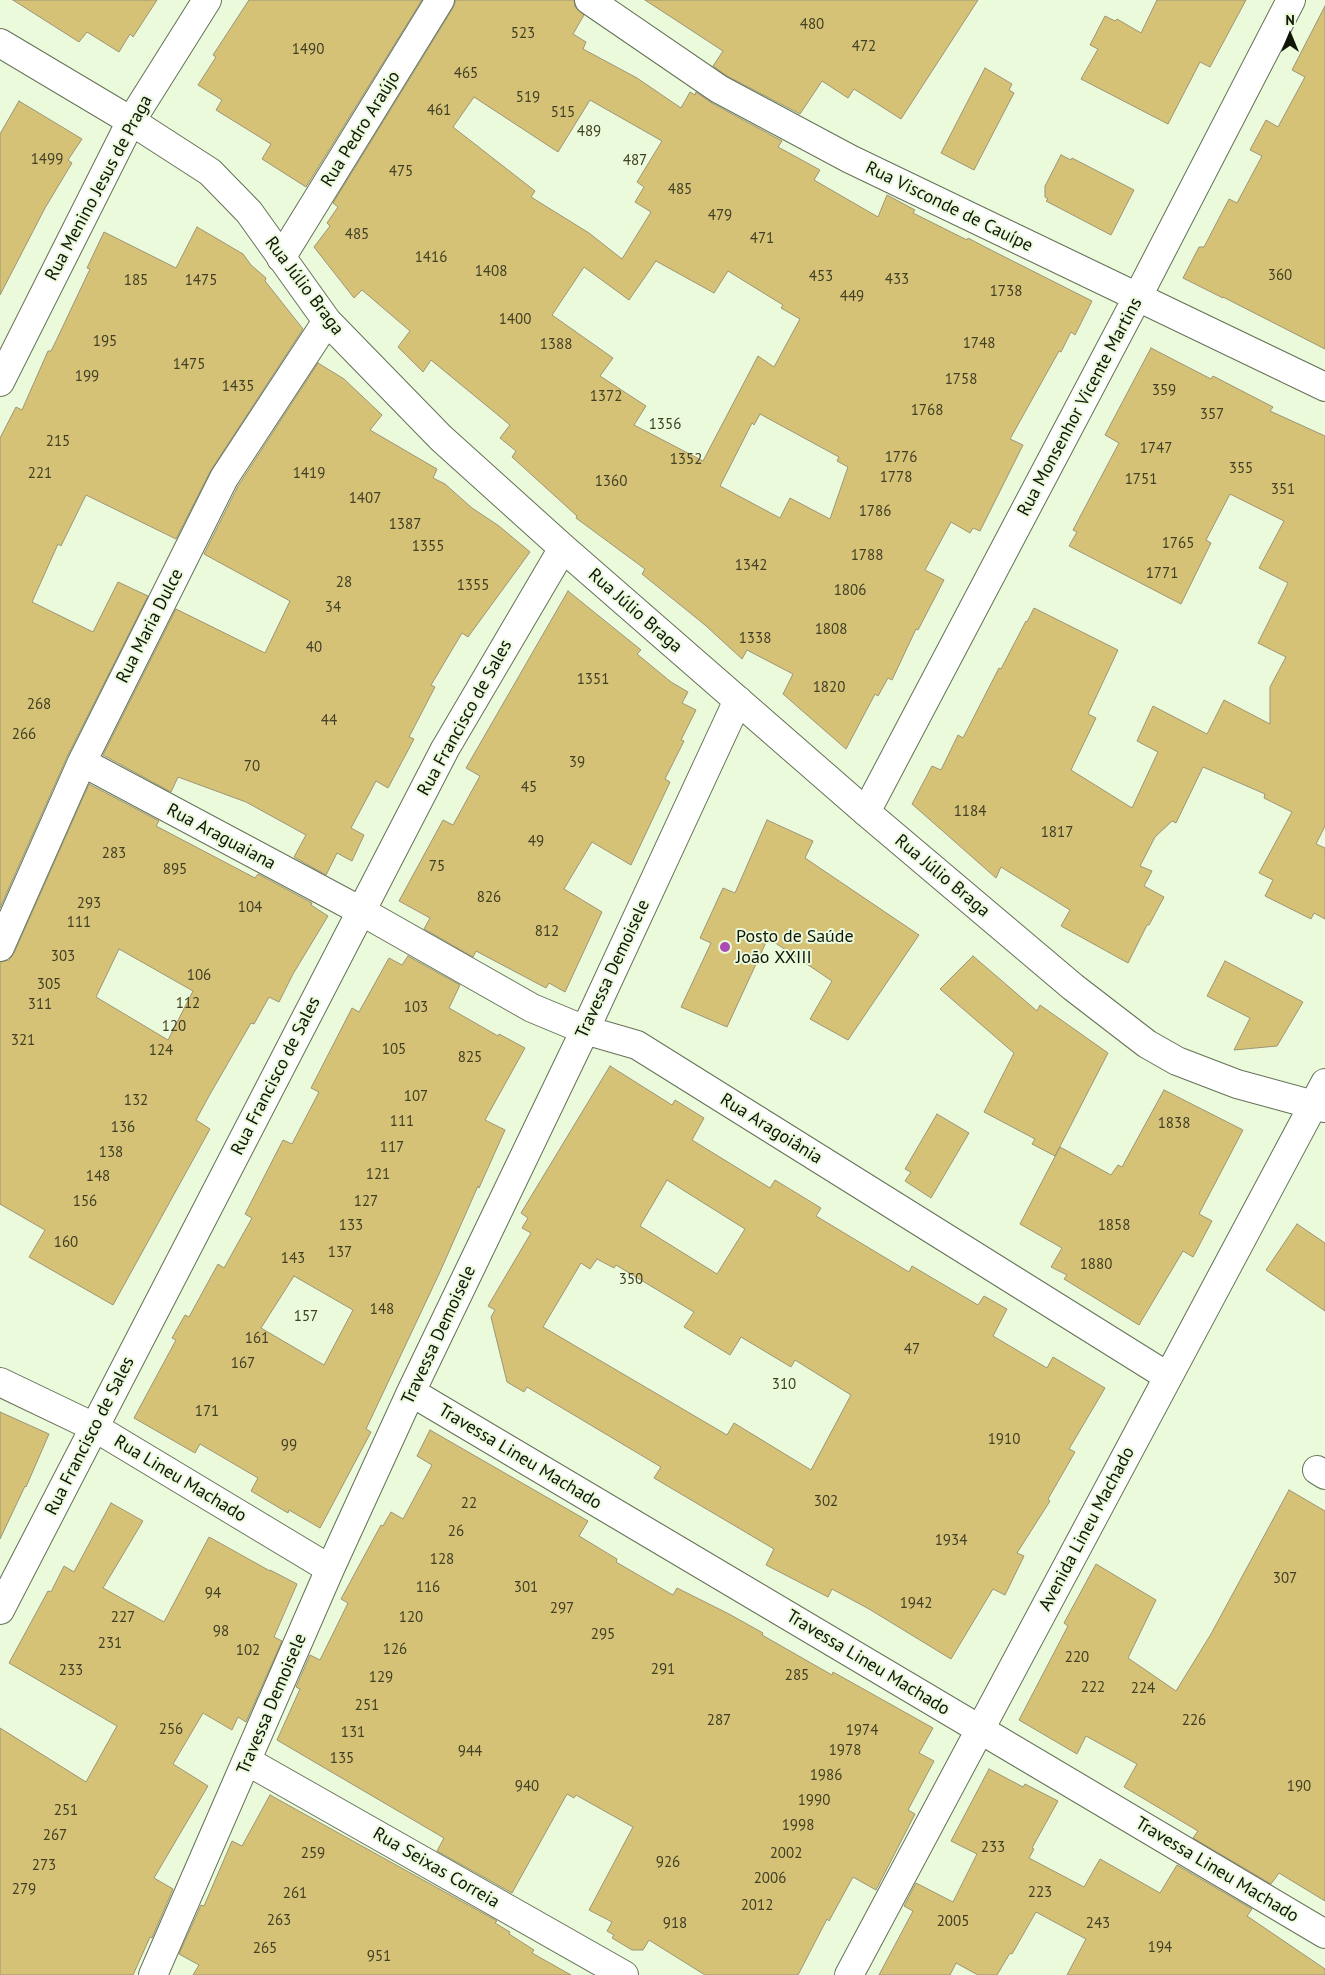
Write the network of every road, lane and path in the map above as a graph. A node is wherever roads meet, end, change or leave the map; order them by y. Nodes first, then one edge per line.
1 (207, 0) edge
2 (440, 0) edge
3 (589, 0) edge
4 (1290, 0) edge
5 (0, 43) edge
6 (131, 121) junction
7 (281, 258) junction
8 (1137, 298) junction
9 (328, 321) junction
10 (0, 382) edge
11 (1325, 387) edge
12 (563, 548) junction
13 (738, 700) junction
14 (82, 762) junction
15 (866, 812) junction
16 (361, 911) junction
17 (0, 947) edge
18 (585, 1030) junction
19 (1321, 1099) edge
20 (1167, 1376) junction
21 (0, 1382) edge
22 (412, 1392) junction
23 (94, 1427) junction
24 (330, 1569) junction
25 (0, 1610) edge
26 (980, 1729) junction
27 (248, 1761) junction
28 (1325, 1934) edge
29 (153, 1975) edge
30 (624, 1975) edge
31 (849, 1975) edge

1 - 6 street, Rua Menino Jesus de Praga
2 - 7 street, Rua Pedro Araújo
3 - 8 street, Rua Visconde de Cauípe
4 - 8 street, Rua Monsenhor Vicente Martins
5 - 6 street, Rua Júlio Braga
6 - 7 street, Rua Júlio Braga
6 - 10 street, Rua Menino Jesus de Praga
7 - 9 street, Rua Júlio Braga
8 - 11 street, Rua Visconde de Cauípe
8 - 15 street, Rua Monsenhor Vicente Martins
9 - 12 street, Rua Júlio Braga
9 - 14 street, Rua Maria Dulce
12 - 13 street, Rua Júlio Braga
12 - 16 street, Rua Francisco de Sales
13 - 15 street, Rua Júlio Braga
13 - 18 street, Travessa Demoisele
14 - 16 street, Rua Araguaiana
14 - 17 street, Rua Maria Dulce
15 - 19 street, Rua Júlio Braga
16 - 18 street, Rua Aragoiânia
16 - 23 street, Rua Francisco de Sales
18 - 20 street, Rua Aragoiânia
18 - 22 street, Travessa Demoisele
19 - 20 street, Avenida Lineu Machado
20 - 26 street, Avenida Lineu Machado
21 - 23 street, Rua Lineu Machado
22 - 24 street, Travessa Demoisele
22 - 26 street, Travessa Lineu Machado
23 - 24 street, Rua Lineu Machado
23 - 25 street, Rua Francisco de Sales
24 - 27 street, Travessa Demoisele
26 - 28 street, Travessa Lineu Machado
26 - 31 street, Avenida Lineu Machado
27 - 29 street, Travessa Demoisele
27 - 30 street, Rua Seixas Correia

